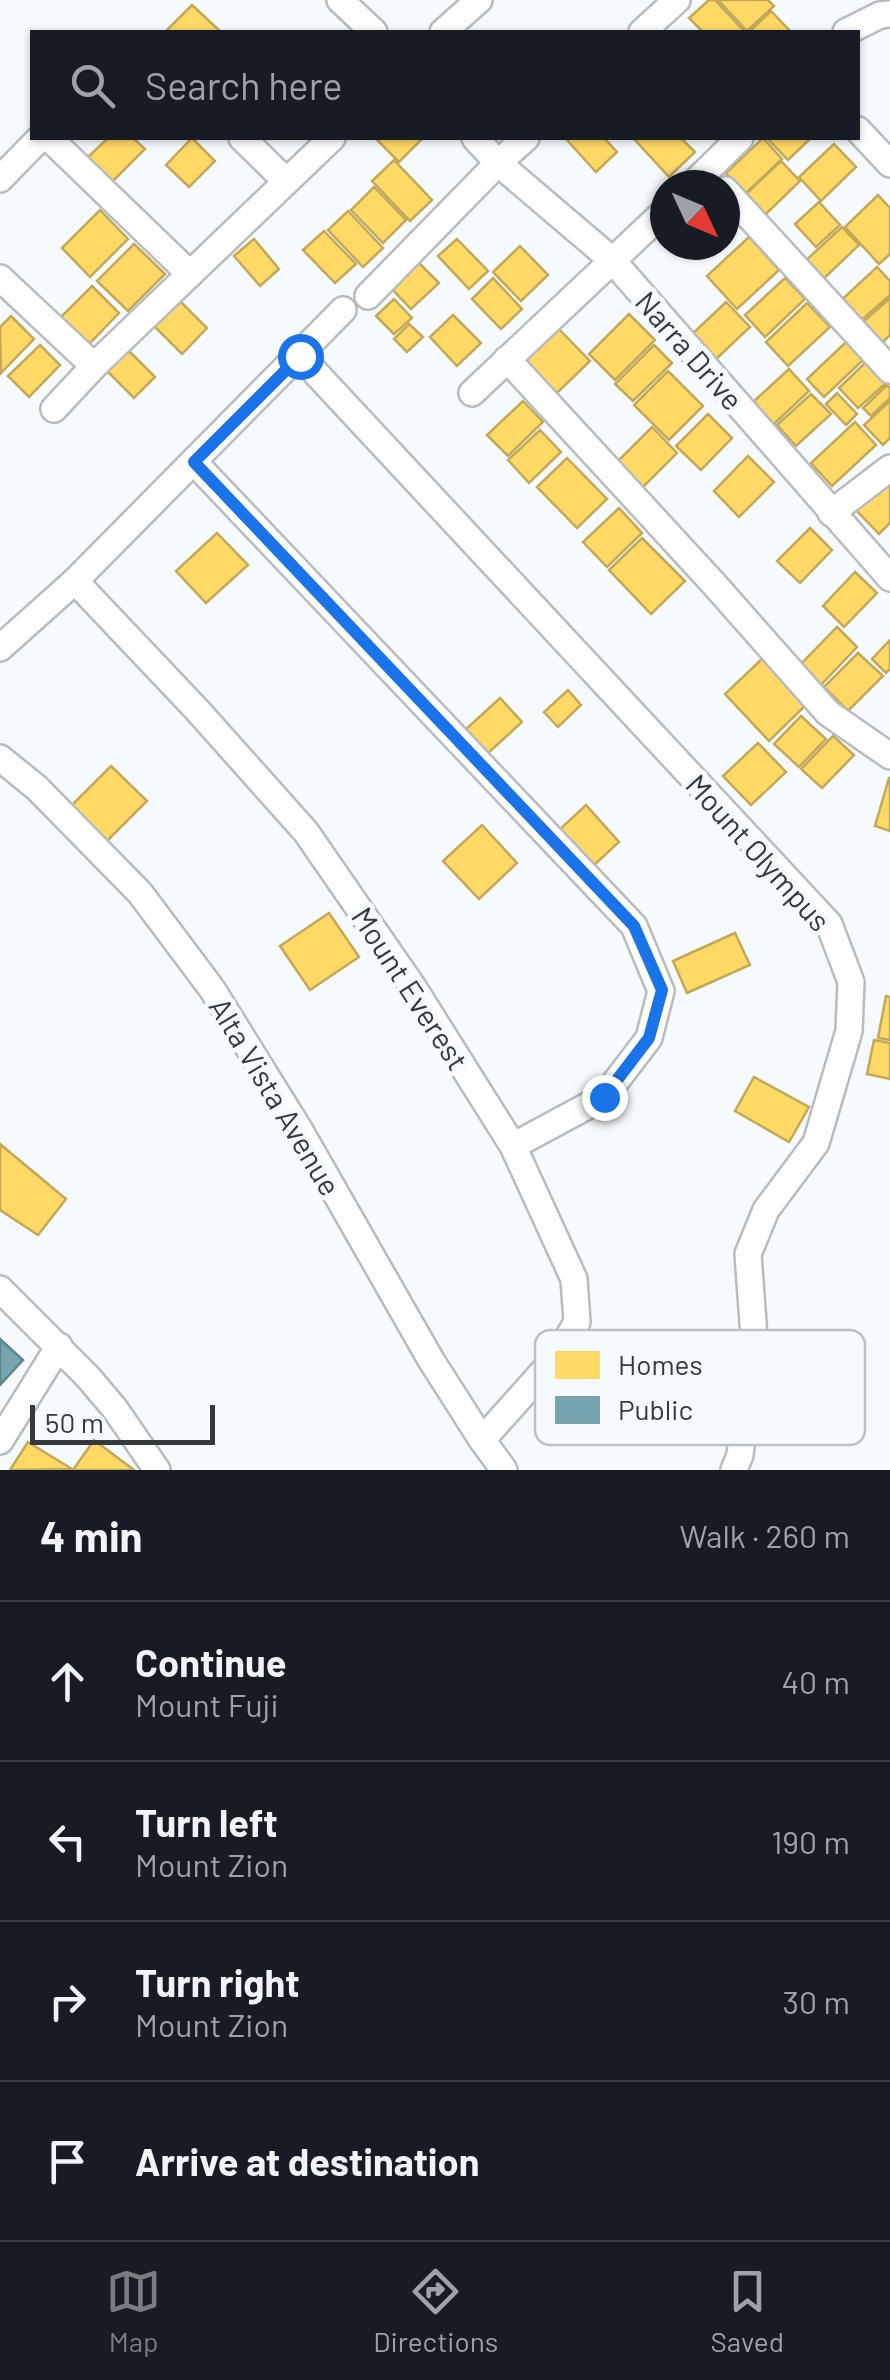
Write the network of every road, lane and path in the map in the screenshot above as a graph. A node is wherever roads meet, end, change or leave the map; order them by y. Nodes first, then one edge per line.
1 (340, 0) edge
2 (479, 0) edge
3 (677, 0) edge
4 (890, 14) edge
5 (372, 30) edge
6 (445, 30) edge
7 (644, 30) edge
8 (850, 30) edge
9 (860, 132) edge
10 (38, 140) edge
11 (51, 140) edge
12 (244, 140) edge
13 (330, 140) edge
14 (477, 140) edge
15 (524, 140) edge
16 (739, 140) edge
17 (498, 163) junction
18 (890, 164) edge
19 (719, 170) edge
20 (0, 179) edge
21 (286, 181) junction
22 (740, 213) edge
23 (650, 224) edge
24 (612, 260) junction
25 (190, 274) junction
26 (0, 278) edge
27 (368, 296) dead end
28 (343, 310) dead end
29 (300, 356) junction
30 (507, 359) junction
31 (94, 366) junction
32 (890, 370) edge
33 (472, 393) dead end
34 (54, 409) dead end
35 (194, 462) junction
36 (890, 468) edge
37 (832, 512) junction
38 (890, 578) edge
39 (75, 581) junction
40 (0, 648) edge
41 (890, 756) edge
42 (0, 758) edge
43 (513, 1146) junction
44 (0, 1289) edge
45 (572, 1330) edge
46 (753, 1330) edge
47 (59, 1346) junction
48 (535, 1381) edge
49 (1, 1435) edge
50 (482, 1440) junction
51 (741, 1445) edge
52 (154, 1468) edge
53 (504, 1470) edge
54 (734, 1470) edge

1 - 5 street
2 - 6 street
3 - 7 street
4 - 8 street
9 - 18 street
10 - 20 street
11 - 25 street
12 - 21 street
13 - 21 street
14 - 17 street, Narra Drive
15 - 17 street
16 - 19 street
17 - 24 street, Narra Drive
17 - 27 street
21 - 25 street
22 - 32 street
23 - 24 street
24 - 30 street
24 - 37 street, Narra Drive
25 - 31 street
26 - 31 street
28 - 29 street
29 - 35 street
29 - 46 street, Mount Olympus
30 - 33 street
30 - 41 street
31 - 34 street
35 - 39 street
35 - 43 street
36 - 37 street
37 - 38 street, Narra Drive
39 - 40 street
39 - 43 street, Mount Everest
42 - 50 street, Alta Vista Avenue
43 - 45 street, Mount Everest
44 - 47 street
47 - 49 street
47 - 52 street
48 - 50 street, Mount Everest
50 - 53 street, Alta Vista Avenue
51 - 54 street, Mount Olympus

